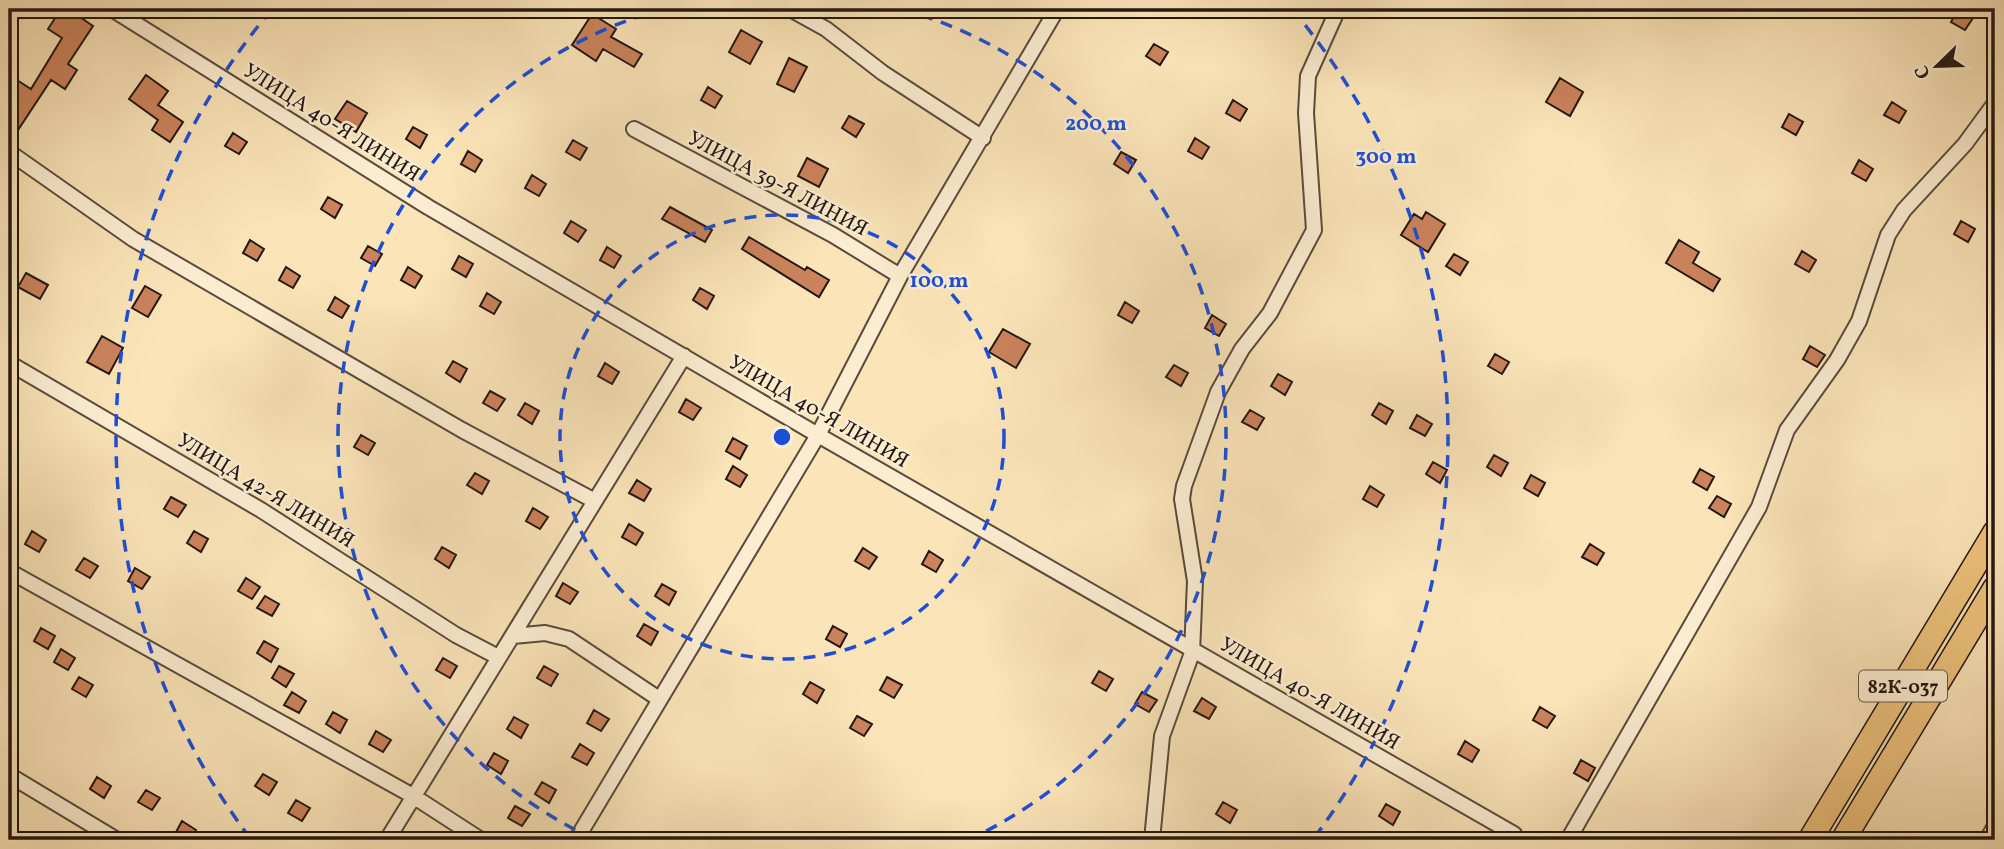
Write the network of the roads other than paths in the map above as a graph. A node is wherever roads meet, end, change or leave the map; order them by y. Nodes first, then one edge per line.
1 (112, 9) edge
2 (141, 9) edge
3 (790, 9) edge
4 (1057, 9) edge
5 (1338, 9) edge
6 (134, 24) junction
7 (1995, 103) edge
8 (634, 130) dead end
9 (983, 138) junction
10 (9, 152) edge
11 (900, 276) junction
12 (684, 356) junction
13 (9, 363) edge
14 (818, 435) junction
15 (593, 500) junction
16 (1995, 531) edge
17 (9, 571) edge
18 (1995, 588) edge
19 (513, 636) junction
20 (1192, 649) junction
21 (498, 657) junction
22 (659, 699) junction
23 (9, 775) edge
24 (413, 796) junction
25 (1995, 826) edge
26 (1514, 834) dead end
27 (117, 840) edge
28 (387, 840) edge
29 (481, 840) edge
30 (576, 840) edge
31 (1153, 840) edge
32 (1568, 840) edge
33 (1810, 840) edge
34 (1843, 840) edge
35 (1987, 840) edge

1 - 6 street, УЛИЦА 40-Я ЛИНИЯ
2 - 6 street
3 - 9 street
4 - 9 street
5 - 20 street
6 - 12 street, УЛИЦА 40-Я ЛИНИЯ
7 - 32 street
8 - 11 street, УЛИЦА 39-Я ЛИНИЯ
9 - 11 street
10 - 15 street
11 - 14 street
12 - 14 street, УЛИЦА 40-Я ЛИНИЯ
12 - 15 street
13 - 21 street, УЛИЦА 42-Я ЛИНИЯ
14 - 20 street, УЛИЦА 40-Я ЛИНИЯ
14 - 22 street
15 - 19 street
16 - 33 main road, 82К-037
17 - 24 street
18 - 34 main road
19 - 21 street
19 - 22 street
20 - 26 street, УЛИЦА 40-Я ЛИНИЯ
20 - 31 street
21 - 24 street
22 - 30 street
23 - 27 street
24 - 28 street
24 - 29 street
25 - 35 street

